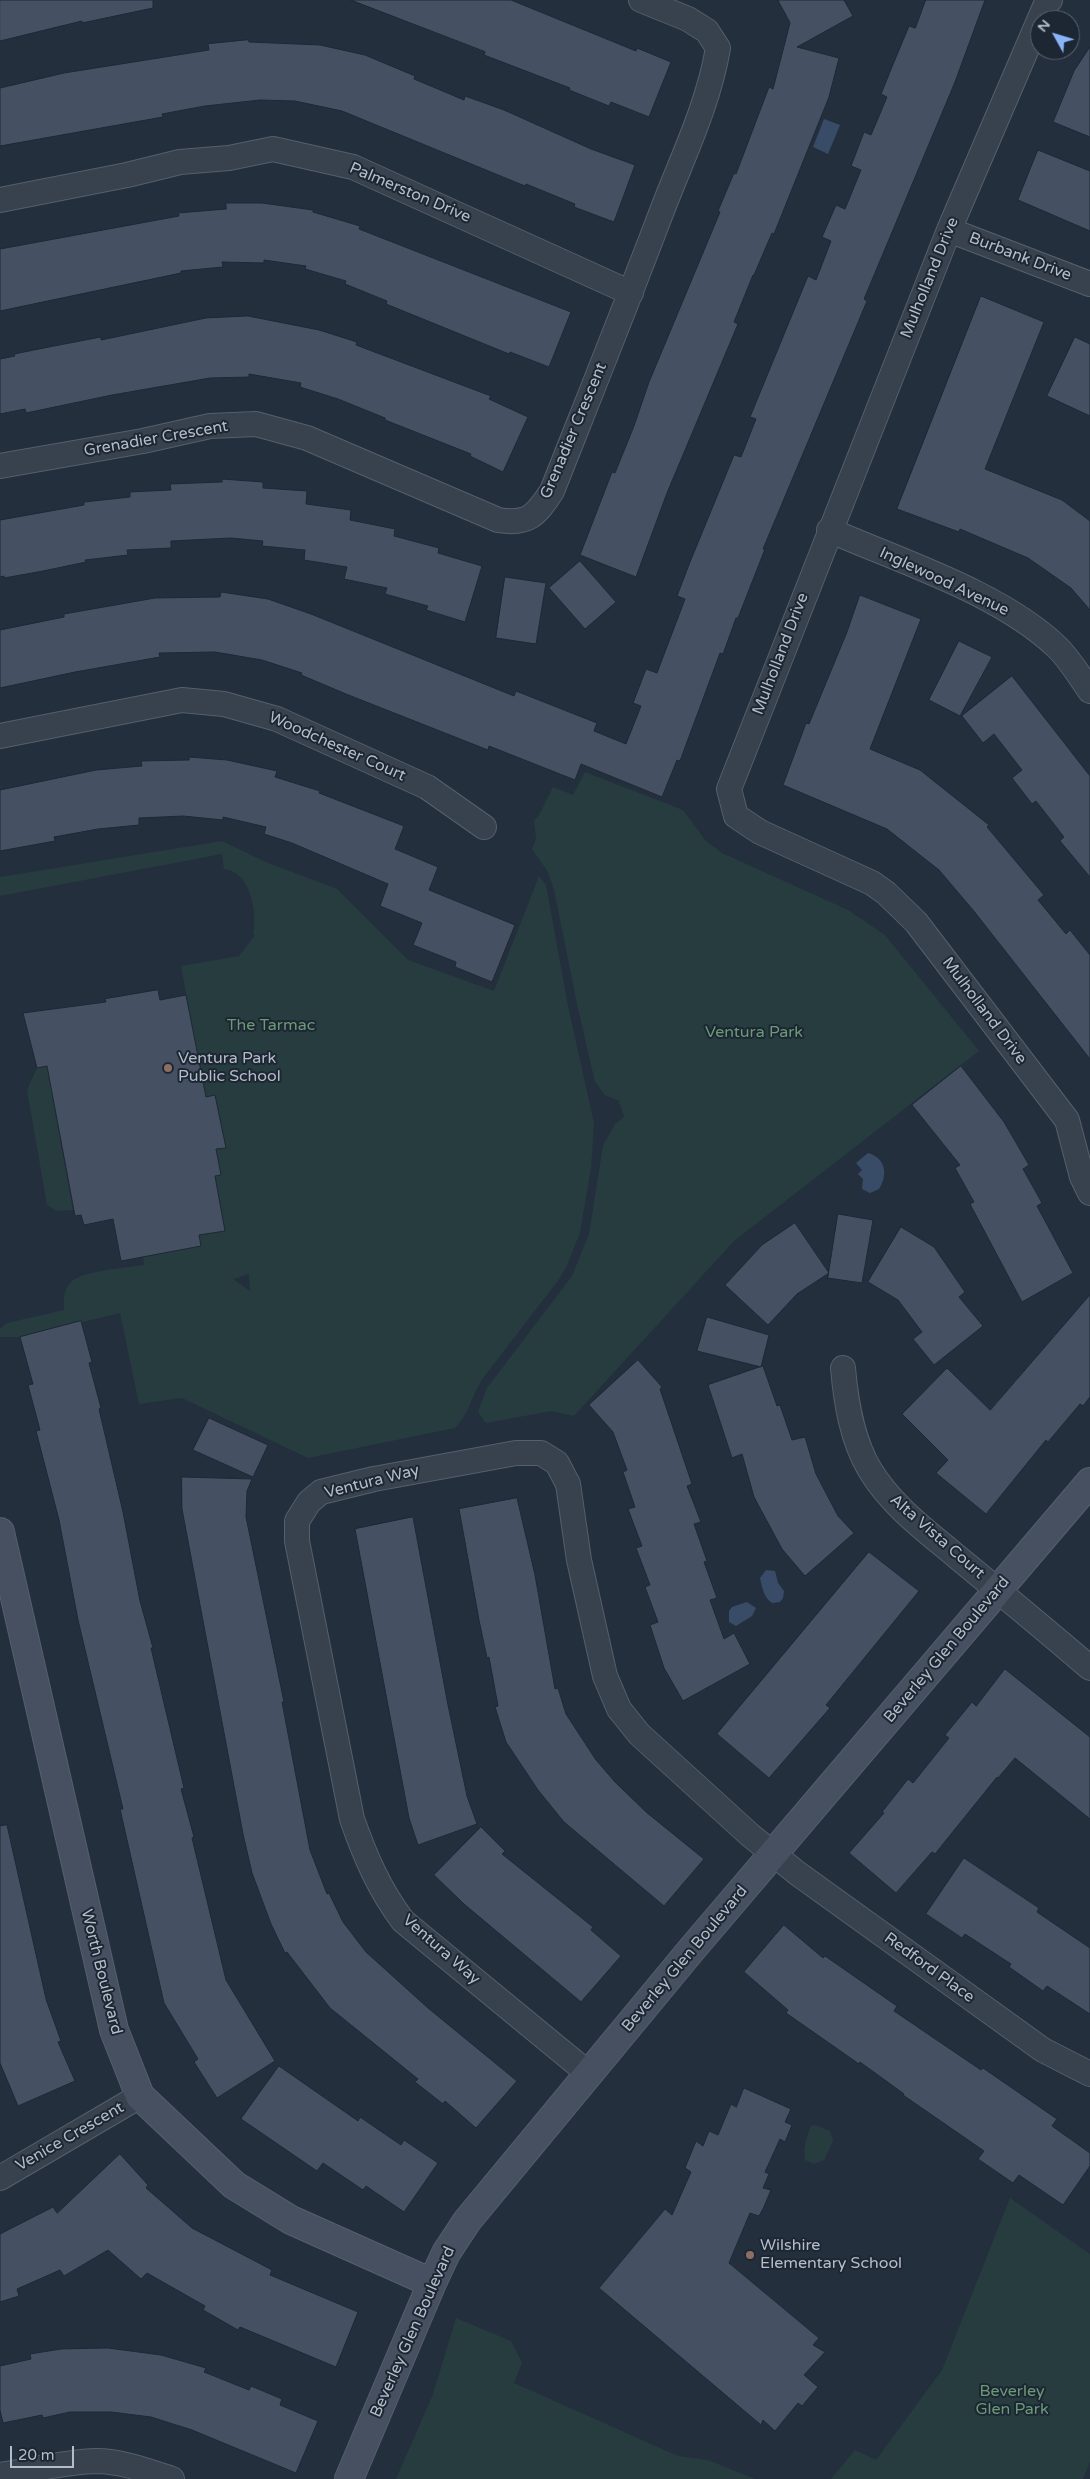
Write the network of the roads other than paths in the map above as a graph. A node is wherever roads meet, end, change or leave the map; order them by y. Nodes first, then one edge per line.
1 (640, 0) edge
2 (1050, 0) edge
3 (0, 200) edge
4 (949, 230) junction
5 (1090, 284) edge
6 (631, 293) junction
7 (0, 466) edge
8 (829, 530) junction
9 (1090, 691) edge
10 (0, 736) edge
11 (484, 827) dead end
12 (1090, 1193) edge
13 (843, 1368) dead end
14 (1090, 1482) edge
15 (0, 1532) edge
16 (4, 1570) edge
17 (998, 1590) junction
18 (1090, 1668) edge
19 (774, 1854) junction
20 (589, 2074) junction
21 (1090, 2074) edge
22 (140, 2096) junction
23 (0, 2178) edge
24 (432, 2283) junction
25 (0, 2476) edge
26 (172, 2479) edge
27 (349, 2479) edge

1 - 6 street, Grenadier Crescent
2 - 4 street, Mulholland Drive
3 - 6 street, Palmerston Drive
4 - 5 street, Burbank Drive
4 - 8 street, Mulholland Drive
6 - 7 street, Grenadier Crescent
8 - 9 street, Inglewood Avenue
8 - 12 street, Mulholland Drive
10 - 11 street, Woodchester Court
13 - 17 street, Alta Vista Court
14 - 17 street, Beverley Glen Boulevard
15 - 16 street, Worth Boulevard
16 - 22 street, Worth Boulevard
17 - 18 street, Alta Vista Court
17 - 19 street, Beverley Glen Boulevard
19 - 20 street, Beverley Glen Boulevard
19 - 20 street, Ventura Way
19 - 21 street, Redford Place
20 - 24 street, Beverley Glen Boulevard
22 - 23 street, Venice Crescent
22 - 24 street, Worth Boulevard
24 - 27 street, Beverley Glen Boulevard
25 - 26 street

